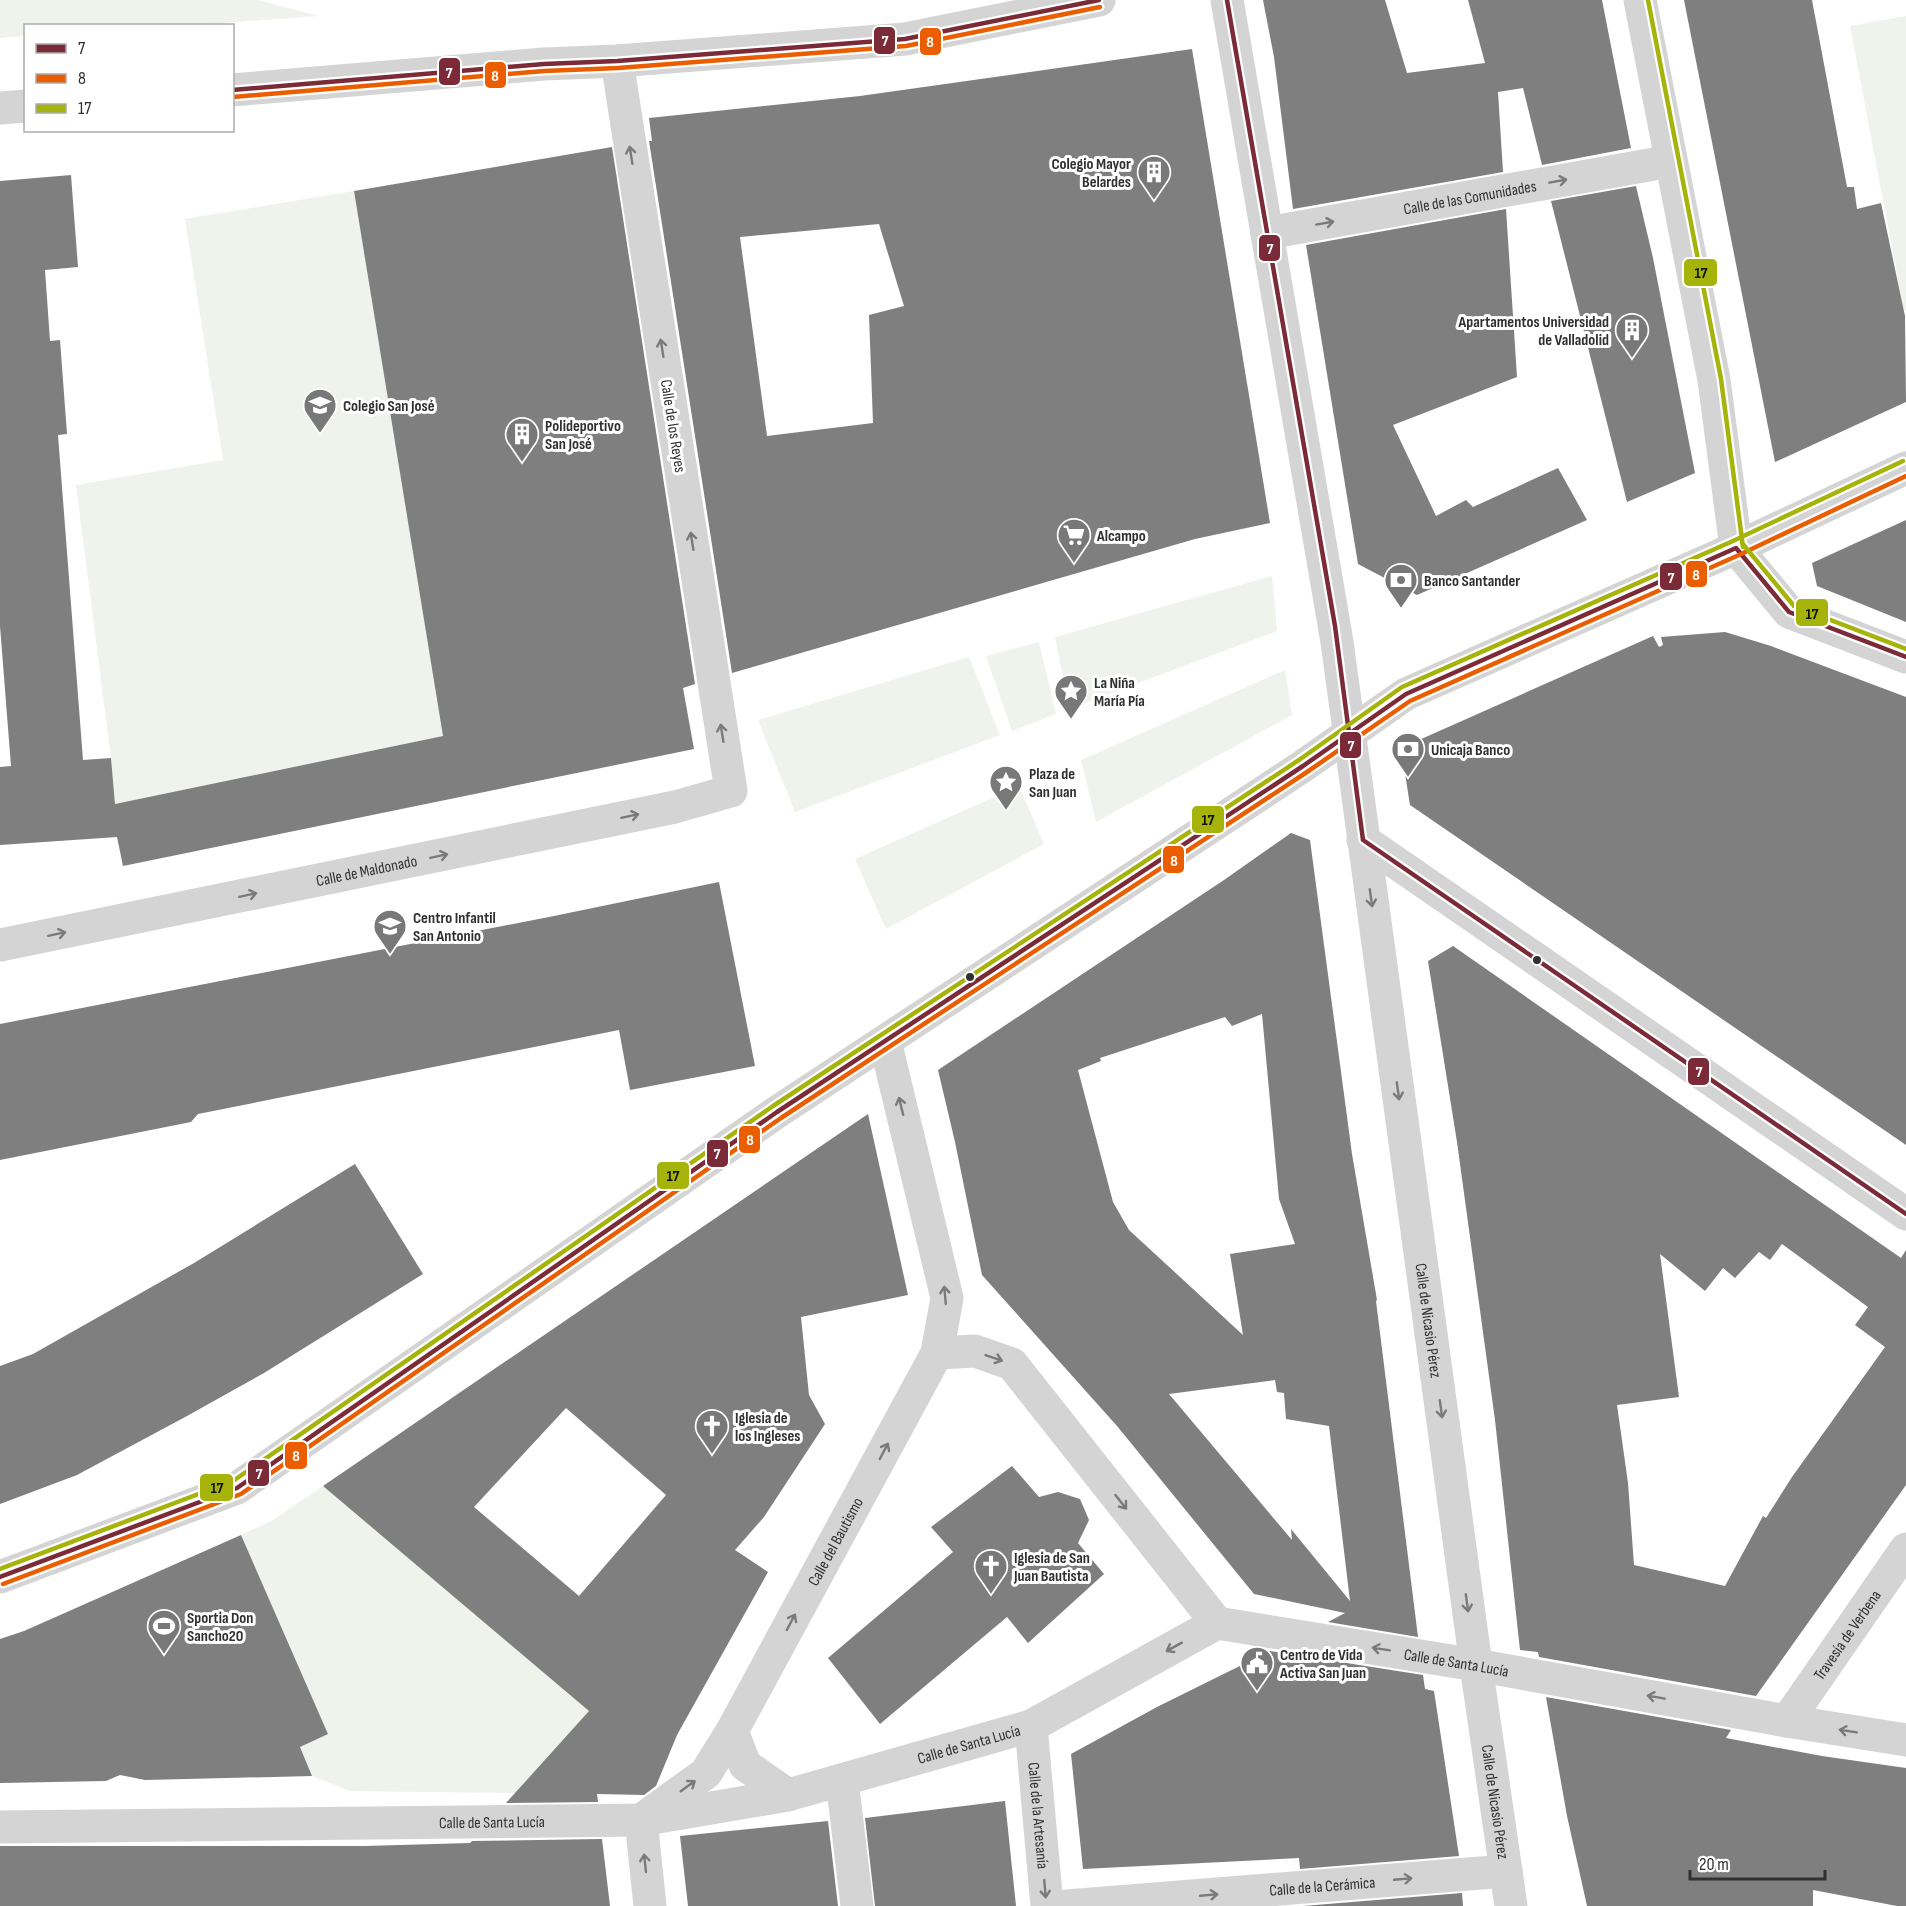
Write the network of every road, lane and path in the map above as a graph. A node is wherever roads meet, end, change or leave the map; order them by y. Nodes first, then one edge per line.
1 (1099, 0) edge
2 (1227, 0) edge
3 (1640, 0) edge
4 (617, 61) junction
5 (234, 90) edge
6 (24, 106) edge
7 (0, 108) edge
8 (1671, 161) junction
9 (1267, 233) junction
10 (1906, 468) edge
11 (1736, 548) junction
12 (1906, 657) edge
13 (1350, 734) junction
14 (731, 791) joint
15 (1363, 840) junction
16 (0, 945) edge
17 (885, 1041) junction
18 (1906, 1214) edge
19 (937, 1353) junction
20 (1906, 1549) edge
21 (0, 1577) edge
22 (1217, 1623) junction
23 (1476, 1665) junction
24 (1787, 1721) junction
25 (1031, 1726) junction
26 (732, 1731) junction
27 (1906, 1740) edge
28 (842, 1779) junction
29 (788, 1795) junction
30 (641, 1820) junction
31 (0, 1827) edge
32 (1506, 1871) junction
33 (650, 1906) edge
34 (857, 1906) edge
35 (1047, 1906) edge
36 (1067, 1906) edge
37 (1511, 1906) edge

1 - 4 street
2 - 9 street, Calle de Nicasio Pérez
3 - 8 street
4 - 5 street
14 -> 4 street, Calle de los Reyes
6 - 7 street
9 -> 8 street, Calle de las Comunidades
8 - 11 street
9 - 13 street, Calle de Nicasio Pérez
10 - 11 street
11 - 12 street
11 - 13 street
13 - 15 street, Calle de Nicasio Pérez
13 - 17 street
16 -> 14 street, Calle de Maldonado
15 - 18 street
15 -> 23 street, Calle de Nicasio Pérez
19 -> 17 street, Calle del Bautismo
17 - 21 street
19 -> 22 street
26 -> 19 street, Calle del Bautismo
20 - 24 street, Travesía de Verbena
23 -> 22 street, Calle de Santa Lucía
22 -> 25 street, Calle de Santa Lucía
24 -> 23 street, Calle de Santa Lucía
23 - 32 street, Calle de Nicasio Pérez
27 -> 24 street, Calle de Santa Lucía
25 - 28 street, Calle de Santa Lucía
25 -> 35 street, Calle de la Artesanía
26 - 29 street
30 -> 26 street, Calle del Bautismo
28 - 29 street, Calle de Santa Lucía
28 - 34 street
29 - 30 street, Calle de Santa Lucía
30 - 31 street, Calle de Santa Lucía
33 -> 30 street
36 -> 32 street, Calle de la Cerámica
32 - 37 street, Calle de Nicasio Pérez

